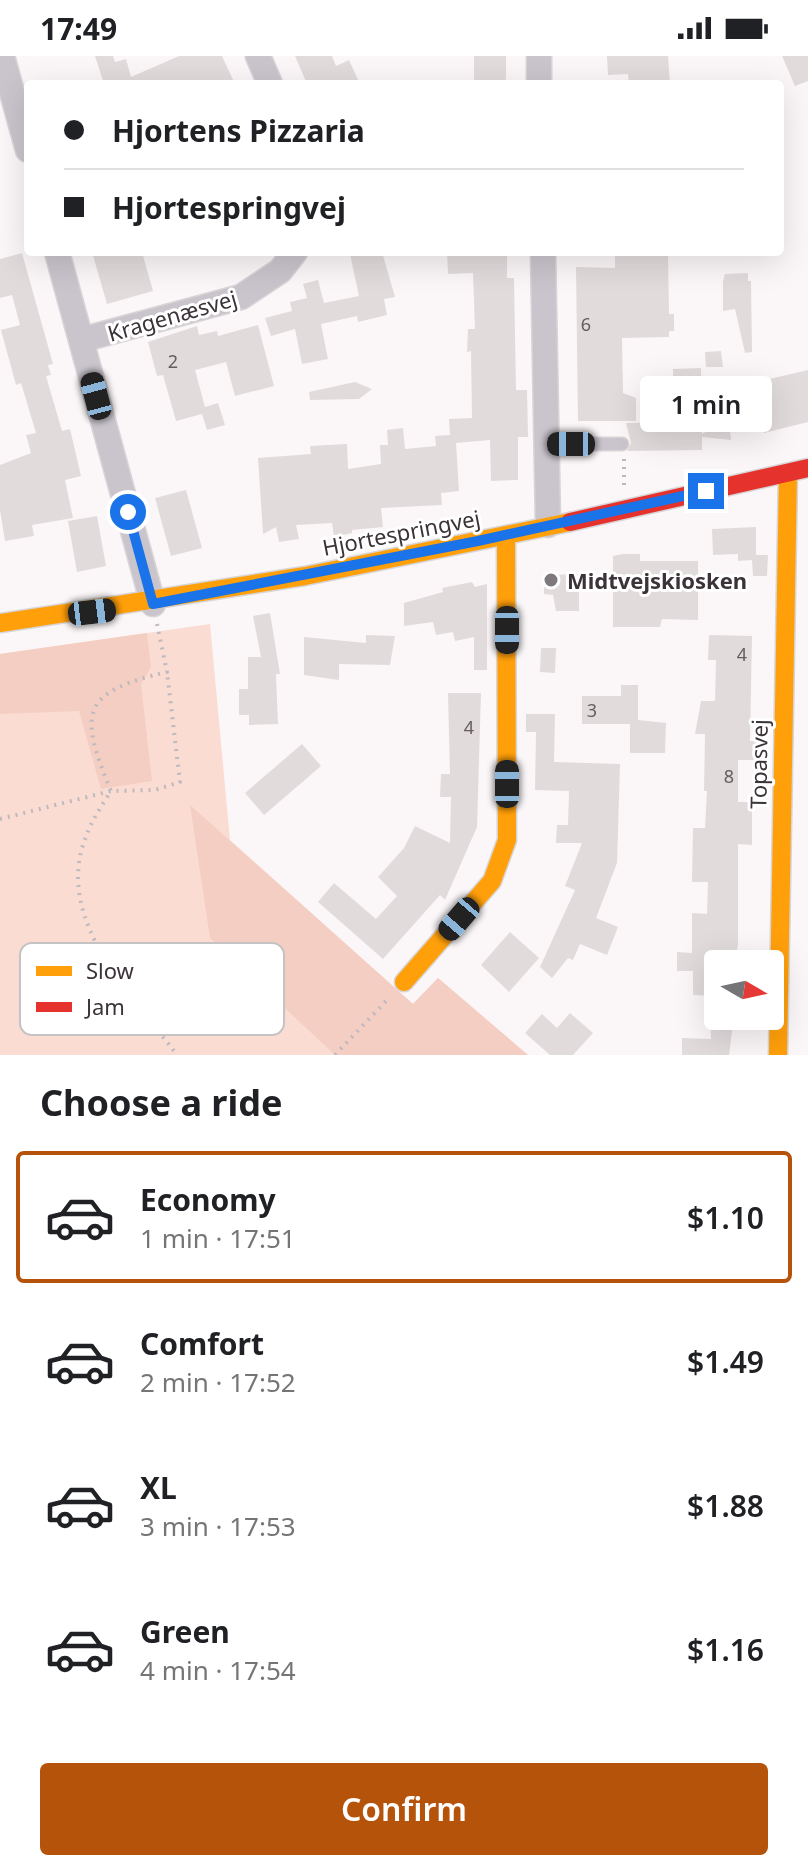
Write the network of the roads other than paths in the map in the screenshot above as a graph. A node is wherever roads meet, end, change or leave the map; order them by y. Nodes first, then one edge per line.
1 (2, 56) edge
2 (258, 56) edge
3 (539, 56) edge
4 (268, 80) edge
5 (539, 80) edge
6 (24, 136) edge
7 (58, 256) edge
8 (292, 256) edge
9 (543, 256) edge
10 (81, 340) junction
11 (546, 444) junction
12 (622, 444) road end
13 (808, 468) edge
14 (788, 473) junction
15 (548, 525) junction
16 (506, 535) junction
17 (153, 604) junction
18 (0, 623) edge
19 (404, 982) road end
20 (778, 1055) edge

1 - 6 street
2 - 4 street
3 - 5 street
7 - 10 street
8 - 10 street, Kragenæsvej
9 - 11 street
10 - 17 street
11 - 12 lane
11 - 15 street
13 - 14 street, Hjortespringvej
14 - 15 street, Hjortespringvej
14 - 20 street, Topasvej
15 - 16 street, Hjortespringvej
16 - 17 street, Hjortespringvej
16 - 19 street
17 - 18 street, Hjortespringvej

